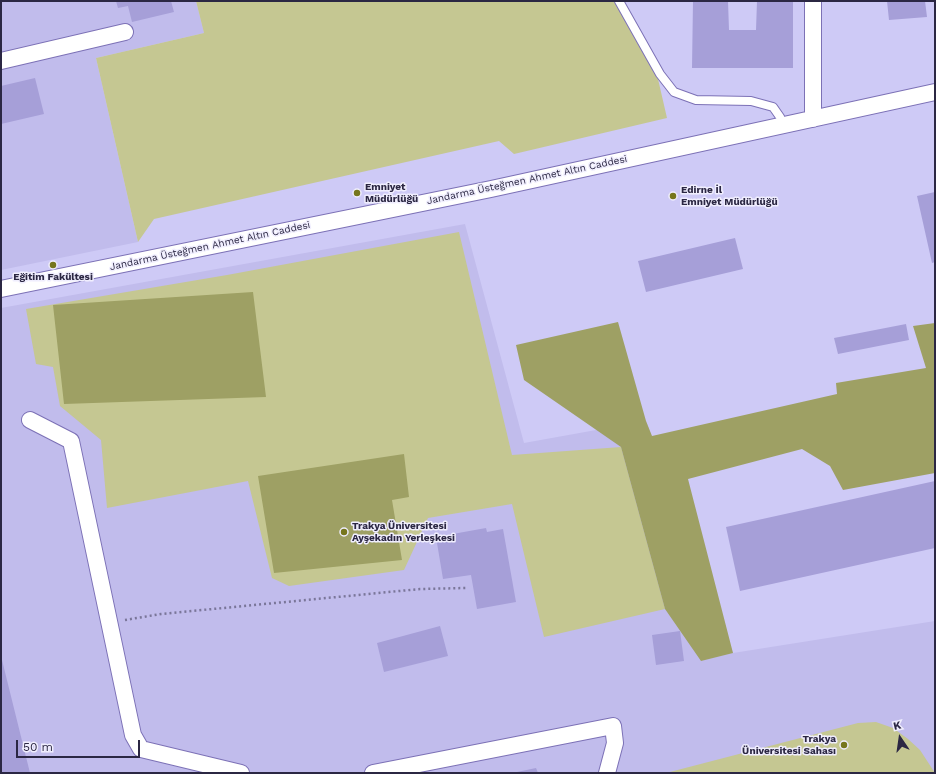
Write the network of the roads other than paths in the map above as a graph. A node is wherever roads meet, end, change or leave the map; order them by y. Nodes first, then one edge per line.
1 (619, 1) edge
2 (813, 1) edge
3 (125, 32) dead end
4 (1, 62) edge
5 (935, 92) edge
6 (813, 119) junction
7 (783, 125) junction
8 (1, 289) edge
9 (30, 420) dead end
10 (241, 773) edge
11 (373, 773) edge
12 (607, 773) edge

1 - 7 lane
2 - 6 street
3 - 4 street
5 - 6 street, Jandarma Üsteğmen Ahmet Altın Caddesi
6 - 7 street, Jandarma Üsteğmen Ahmet Altın Caddesi
7 - 8 street, Jandarma Üsteğmen Ahmet Altın Caddesi
9 - 10 street
11 - 12 street

